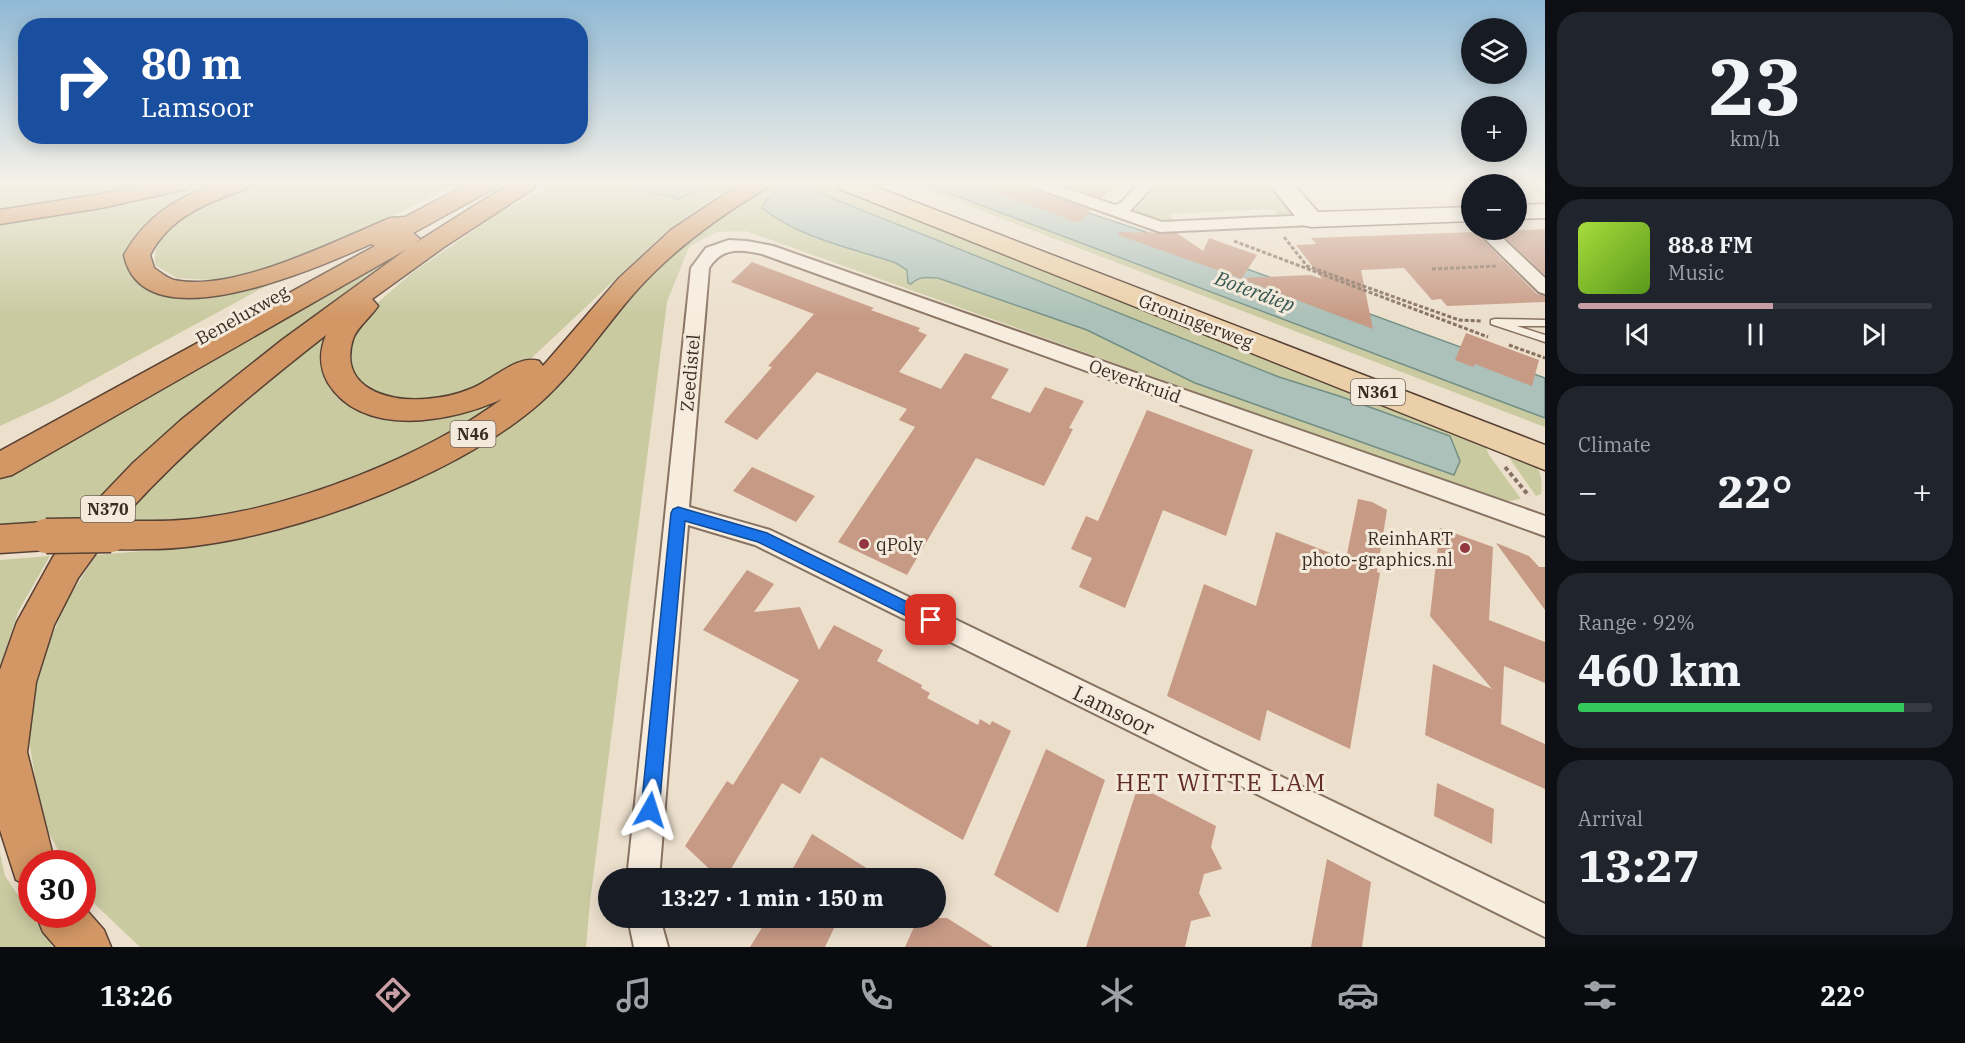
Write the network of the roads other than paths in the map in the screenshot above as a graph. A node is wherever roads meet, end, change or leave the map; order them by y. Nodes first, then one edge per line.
1 (155, 228) edge
2 (383, 228) edge
3 (402, 228) edge
4 (428, 228) edge
5 (455, 228) edge
6 (678, 228) edge
7 (692, 228) edge
8 (960, 228) edge
9 (992, 228) edge
10 (1495, 240) edge
11 (724, 245) joint
12 (402, 265) junction
13 (1545, 288) edge
14 (1545, 323) edge
15 (1545, 339) edge
16 (1545, 442) edge
17 (0, 446) edge
18 (1545, 458) edge
19 (0, 466) edge
20 (678, 513) junction
21 (1545, 526) edge
22 (0, 539) edge
23 (27, 850) edge
24 (644, 868) edge
25 (1545, 921) edge
26 (71, 928) edge
27 (646, 928) edge
28 (87, 947) edge
29 (651, 947) edge

1 - 2 highway
3 - 17 highway, Beneluxweg
4 - 19 highway, N46
5 - 12 highway, N46
6 - 12 highway, N46
7 - 22 highway, N46, bridge
8 - 18 main road, Groningerweg / N361
9 - 16 main road, Groningerweg / N361
10 - 13 street
11 - 20 street, Zeedistel
11 - 21 street, Oeverkruid
12 - 23 highway, N370
14 - 15 lane
20 - 24 street, Zeedistel
20 - 25 street, Lamsoor
26 - 28 highway
27 - 29 street

